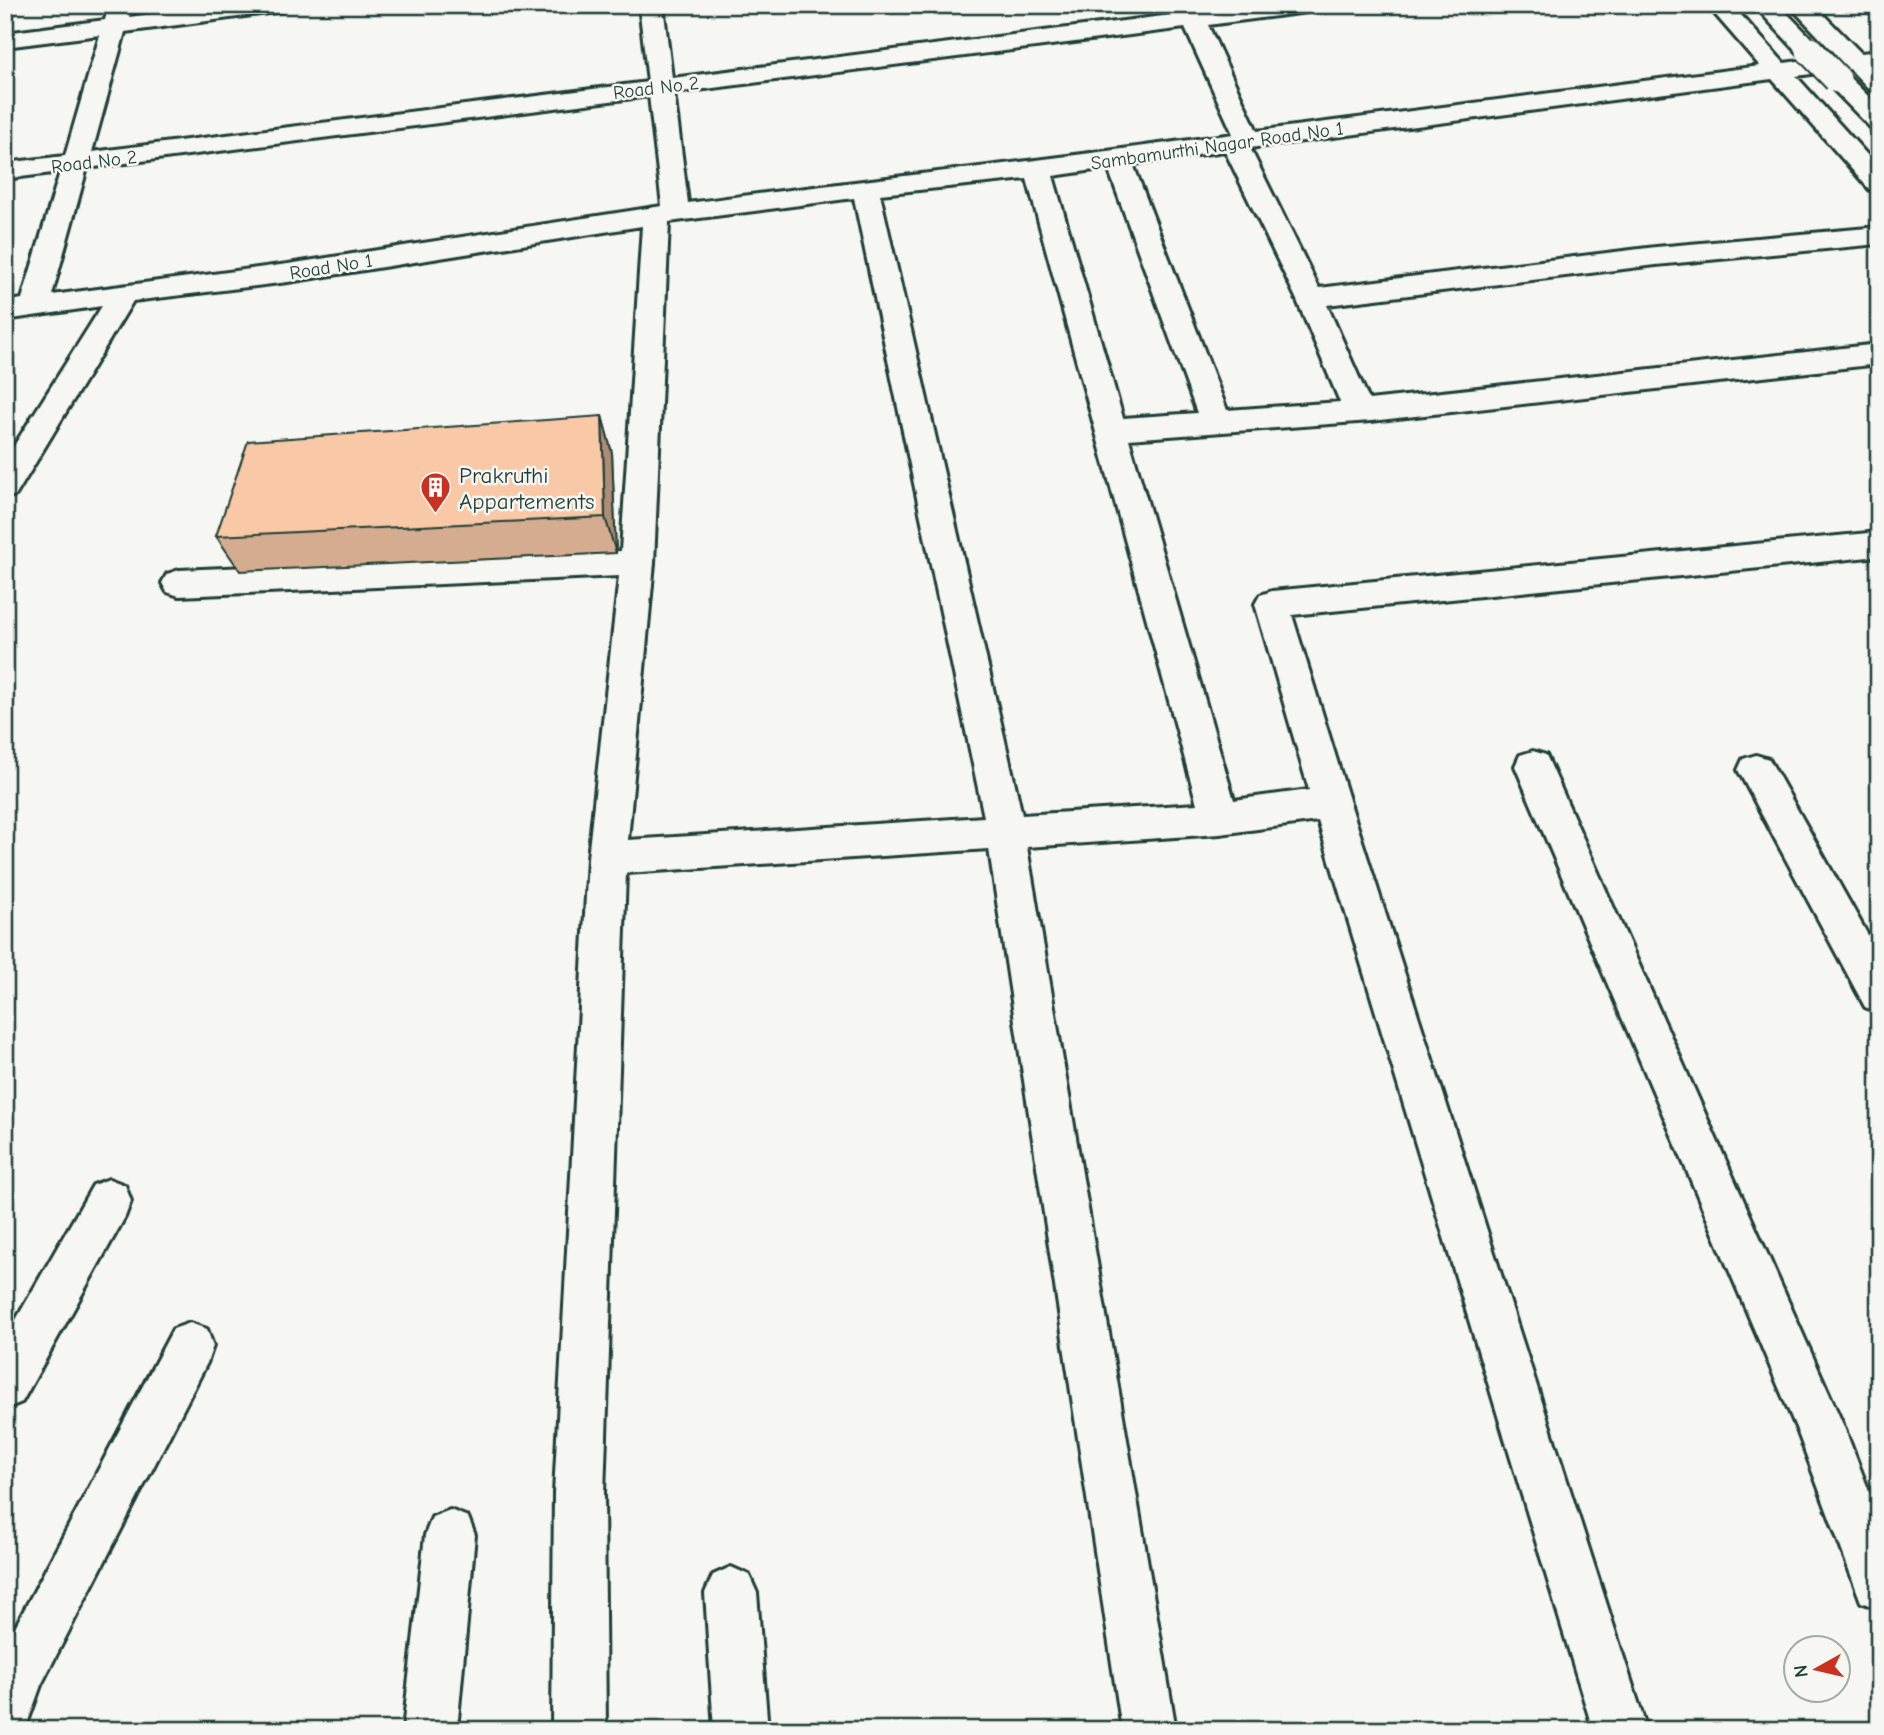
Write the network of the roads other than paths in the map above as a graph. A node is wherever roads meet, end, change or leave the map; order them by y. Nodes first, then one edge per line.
1 (276, 5) edge
2 (651, 5) edge
3 (1307, 5) edge
4 (1718, 5) edge
5 (1766, 5) edge
6 (1801, 5) edge
7 (1191, 12) edge
8 (119, 15) edge
9 (5, 40) edge
10 (1857, 66) edge
11 (1777, 70) junction
12 (1879, 85) edge
13 (661, 86) junction
14 (1879, 122) edge
15 (1241, 141) junction
16 (1118, 159) junction
17 (76, 163) junction
18 (1038, 170) junction
19 (5, 171) edge
20 (1879, 184) edge
21 (865, 188) junction
22 (666, 214) junction
23 (1879, 235) edge
24 (124, 293) junction
25 (1310, 298) junction
26 (34, 307) junction
27 (5, 311) edge
28 (1879, 354) edge
29 (1359, 411) junction
30 (1216, 422) junction
31 (1111, 430) junction
32 (5, 487) edge
33 (1879, 544) edge
34 (637, 563) junction
35 (179, 583) dead end
36 (1532, 766) dead end
37 (1756, 770) dead end
38 (1331, 803) junction
39 (1220, 818) junction
40 (1006, 831) junction
41 (607, 859) junction
42 (1879, 994) edge
43 (109, 1200) dead end
44 (190, 1346) dead end
45 (5, 1385) edge
46 (450, 1535) dead end
47 (1879, 1584) edge
48 (731, 1593) dead end
49 (5, 1714) edge
50 (430, 1730) edge
51 (579, 1730) edge
52 (741, 1730) edge
53 (1149, 1730) edge
54 (1620, 1730) edge

1 - 8 street
2 - 13 street
3 - 7 street, Road No 2
4 - 11 street
5 - 10 street, bridge
6 - 10 street
7 - 13 street, Road No 2
7 - 15 street
8 - 9 street
8 - 17 street
10 - 11 street, Sambamurthi Nagar Road No 1
10 - 12 street
10 - 14 street
11 - 15 street, Sambamurthi Nagar Road No 1
11 - 20 street
13 - 17 street, Road No 2
13 - 22 street
15 - 16 street, Sambamurthi Nagar Road No 1
15 - 25 street
16 - 18 street, Sambamurthi Nagar Road No 1
16 - 30 street
17 - 19 street, Road No 2
17 - 26 street
18 - 21 street, Sambamurthi Nagar Road No 1
18 - 31 street
21 - 22 street, Sambamurthi Nagar Road No 1
21 - 40 street
22 - 24 street, Road No 1
22 - 34 street
23 - 25 street
24 - 26 street, Road No 1
24 - 32 street
25 - 29 street
26 - 27 street, Road No 1
28 - 29 street
29 - 30 street
30 - 31 street
31 - 39 street
33 - 38 street
34 - 35 street
34 - 41 street
36 - 47 street
37 - 42 street
38 - 39 street
38 - 54 street
39 - 40 street
40 - 41 street
40 - 53 street
41 - 51 street
43 - 45 street
44 - 49 street
46 - 50 street
48 - 52 street

